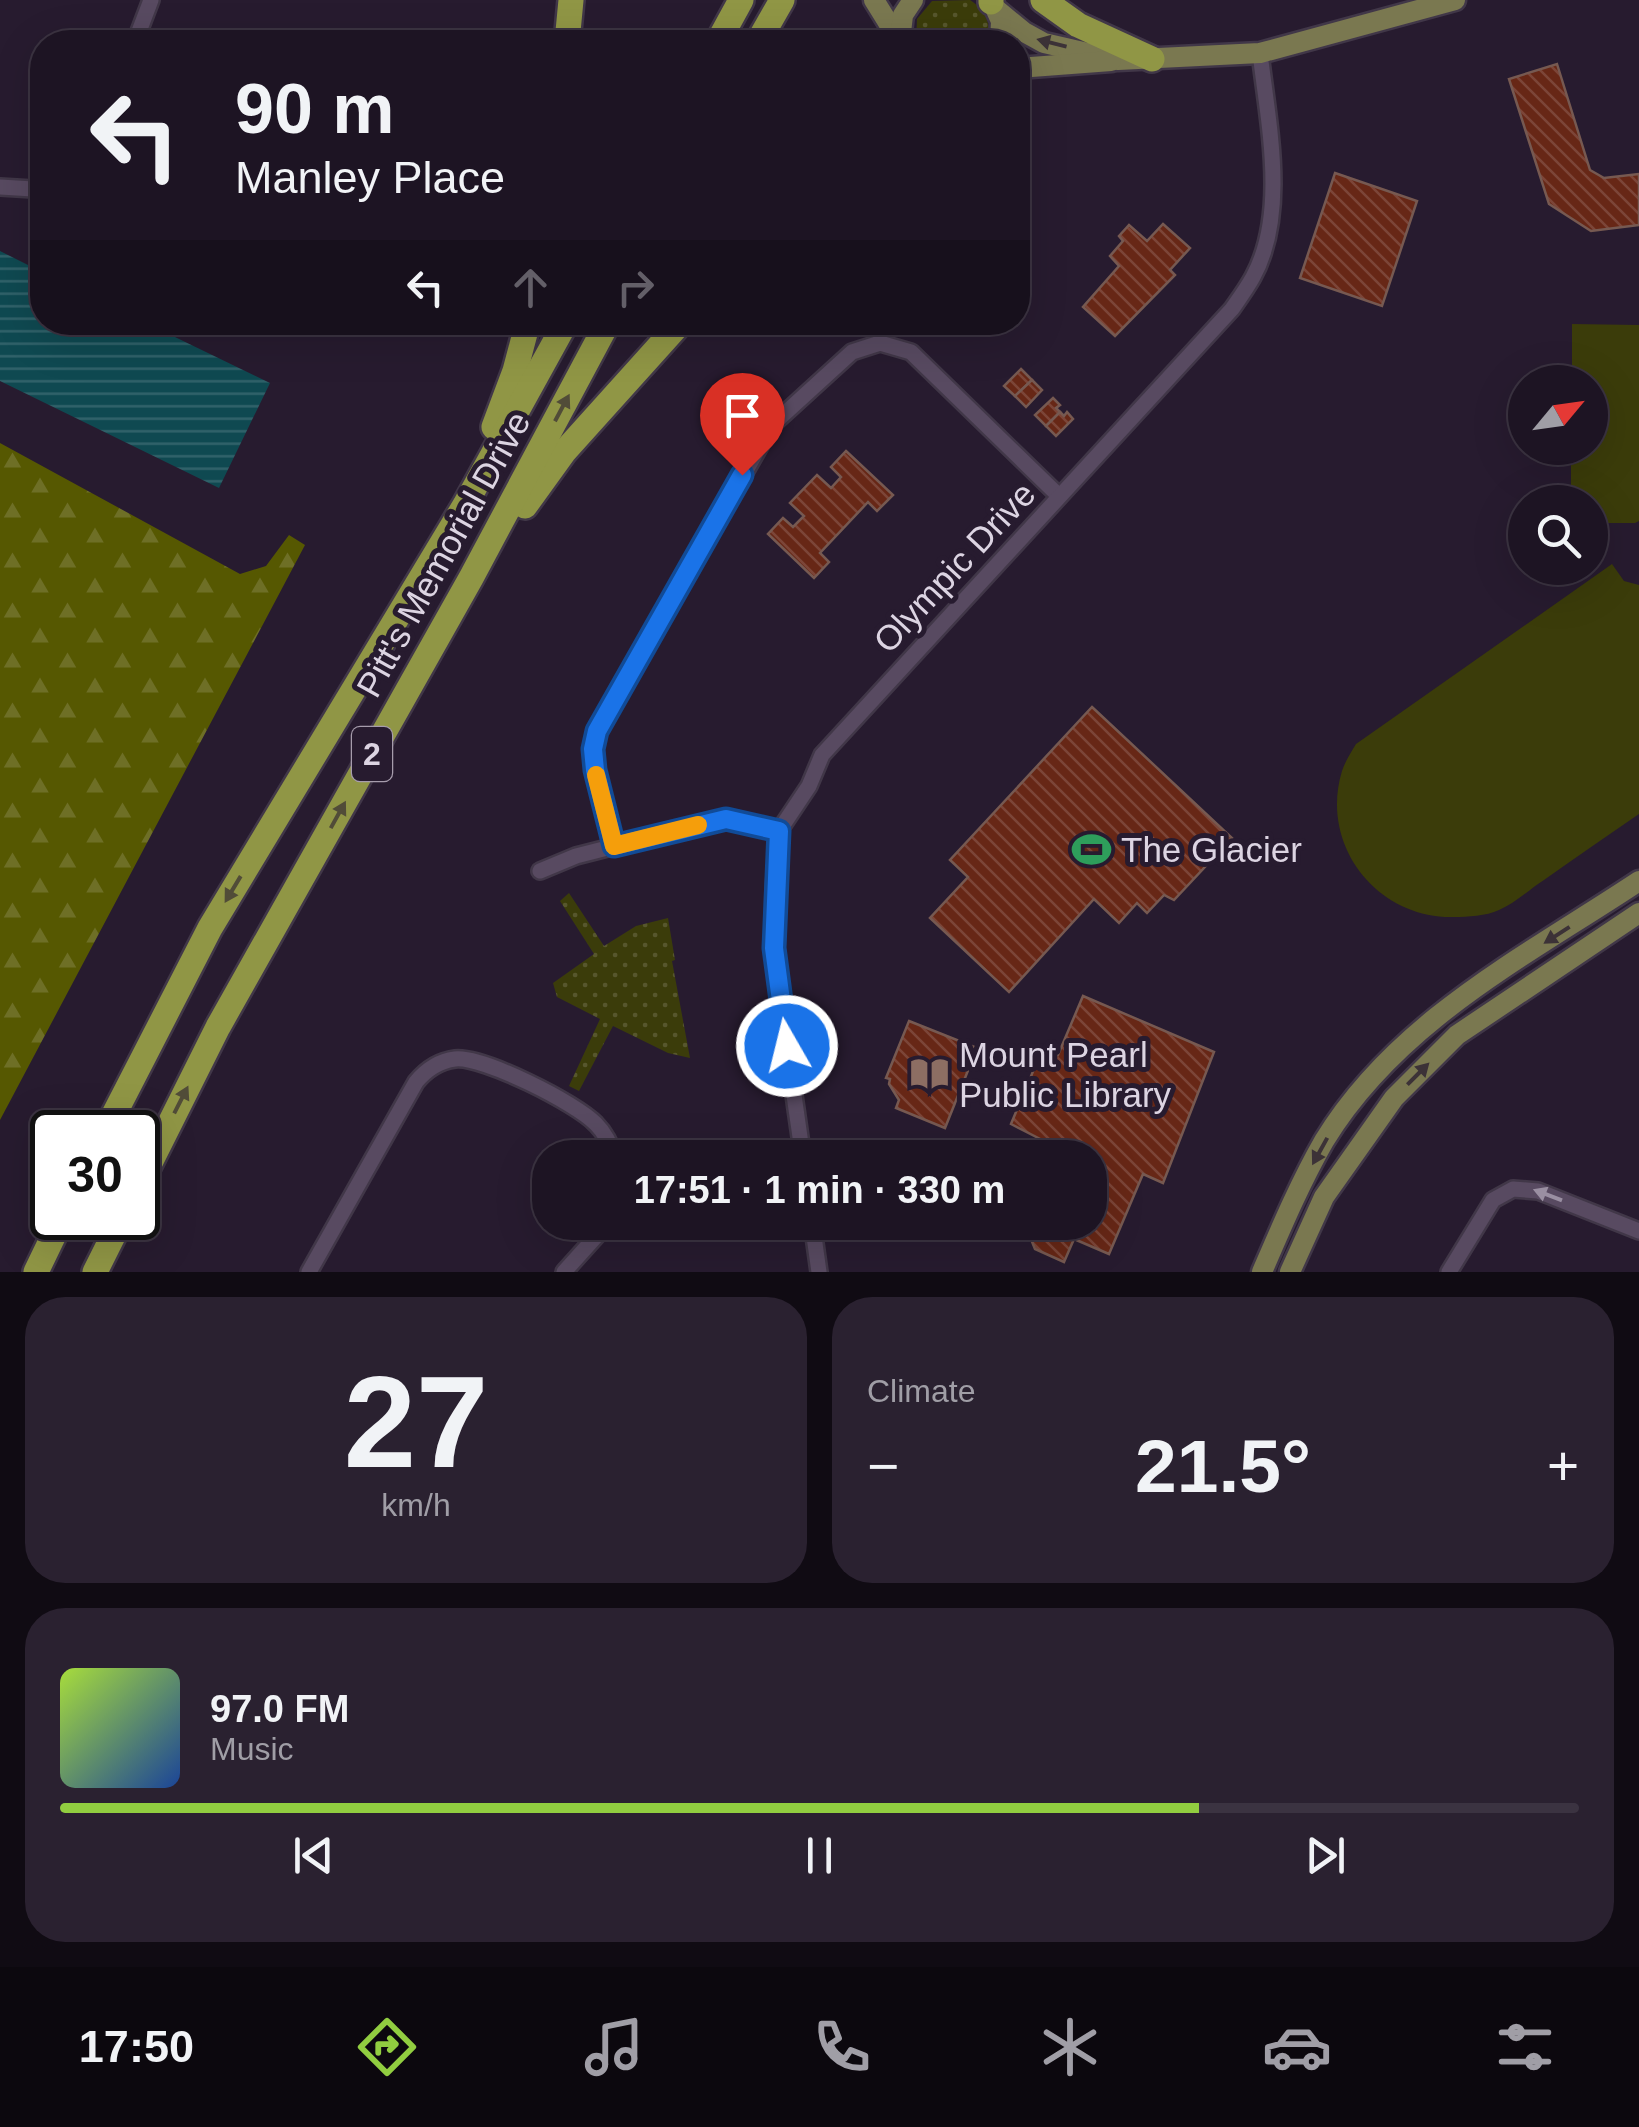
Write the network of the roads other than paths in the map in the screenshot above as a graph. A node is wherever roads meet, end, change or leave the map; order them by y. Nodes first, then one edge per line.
1 (151, 0) edge
2 (570, 0) edge
3 (741, 0) edge
4 (782, 0) edge
5 (874, 0) edge
6 (913, 0) edge
7 (1043, 0) edge
8 (1455, 0) edge
9 (992, 3) edge
10 (140, 30) edge
11 (568, 30) edge
12 (725, 30) edge
13 (765, 30) edge
14 (893, 30) edge
15 (900, 30) edge
16 (1001, 30) edge
17 (1022, 30) edge
18 (1030, 35) edge
19 (1260, 53) junction
20 (1152, 59) junction
21 (1118, 60) junction
22 (1030, 67) edge
23 (0, 187) edge
24 (30, 189) edge
25 (524, 335) edge
26 (559, 335) edge
27 (601, 335) edge
28 (670, 335) edge
29 (1059, 496) junction
30 (465, 505) junction
31 (472, 578) junction
32 (779, 831) junction
33 (614, 846) junction
34 (540, 872) dead end
35 (1639, 882) edge
36 (1639, 913) edge
37 (116, 1110) edge
38 (605, 1140) edge
39 (800, 1140) edge
40 (160, 1143) edge
41 (1639, 1231) edge
42 (51, 1240) edge
43 (111, 1240) edge
44 (593, 1240) edge
45 (814, 1240) edge
46 (36, 1272) edge
47 (95, 1272) edge
48 (309, 1272) edge
49 (564, 1272) edge
50 (818, 1272) edge
51 (1262, 1272) edge
52 (1290, 1272) edge
53 (1449, 1272) edge

1 - 10 street
2 - 11 highway
3 - 12 highway
4 - 13 highway
5 - 14 main road
6 - 15 main road
7 - 20 highway
8 - 19 main road
9 - 16 main road
17 -> 9 main road
21 -> 18 main road
19 - 20 main road
19 - 29 street, Olympic Drive
20 - 21 main road
21 - 22 main road
23 - 24 street
25 - 30 highway
26 - 30 highway, Pitt's Memorial Drive / 2
31 -> 27 highway, Pitt's Memorial Drive / 2
28 - 31 highway
29 - 32 street, Olympic Drive
29 - 33 street
30 -> 37 highway, Pitt's Memorial Drive / 2
40 -> 31 highway, Pitt's Memorial Drive / 2
32 - 33 street
32 - 39 street
33 - 34 street
35 -> 51 main road
52 -> 36 main road
38 - 48 street
41 -> 53 street
42 - 46 highway
43 - 47 highway
44 - 49 street
45 - 50 street

